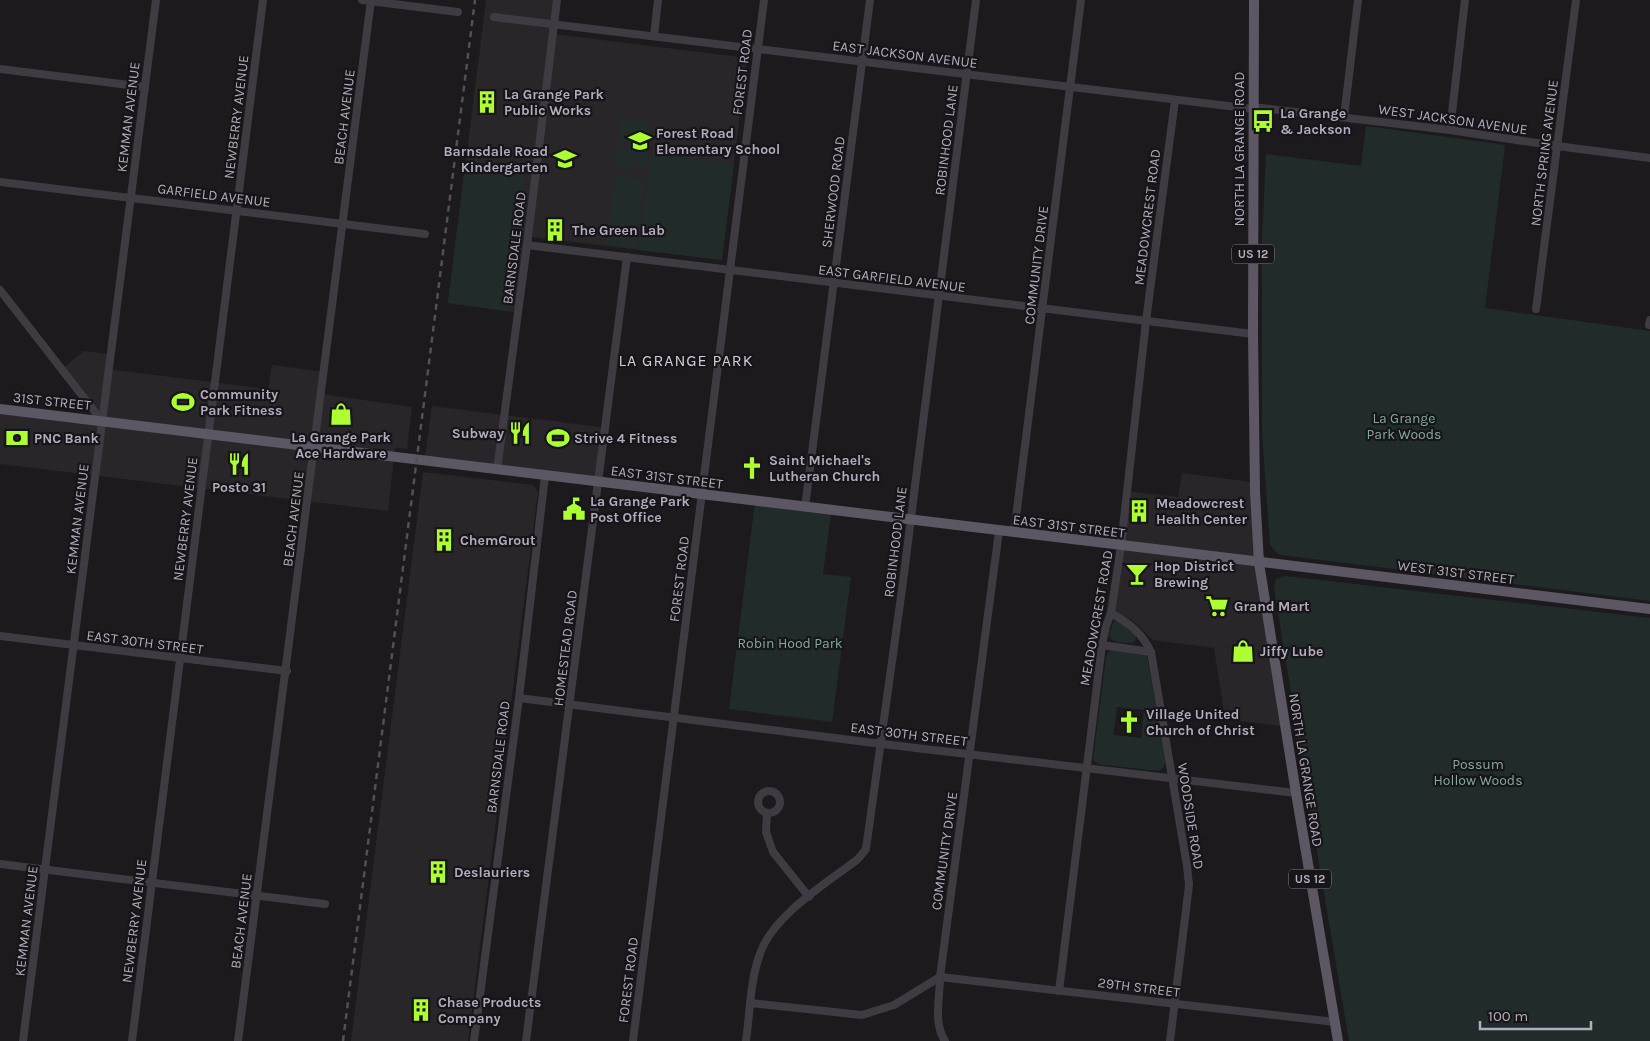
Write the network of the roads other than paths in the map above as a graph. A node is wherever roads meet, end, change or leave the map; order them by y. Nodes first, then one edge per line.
1 (156, 0) edge
2 (263, 0) edge
3 (362, 0) edge
4 (557, 0) edge
5 (658, 0) edge
6 (764, 0) edge
7 (870, 0) edge
8 (976, 0) edge
9 (1082, 0) edge
10 (1254, 0) edge
11 (1358, 0) edge
12 (1465, 0) edge
13 (1576, 0) edge
14 (371, 1) edge
15 (458, 12) dead end
16 (494, 17) dead end
17 (554, 24) junction
18 (654, 36) junction
19 (758, 49) junction
20 (862, 62) junction
21 (0, 69) edge
22 (967, 74) junction
23 (145, 87) junction
24 (1071, 87) junction
25 (1175, 100) junction
26 (1253, 108) junction
27 (1344, 117) junction
28 (1450, 130) junction
29 (1557, 146) junction
30 (1650, 158) edge
31 (0, 182) edge
32 (130, 198) junction
33 (237, 210) junction
34 (343, 224) junction
35 (425, 234) dead end
36 (527, 245) junction
37 (627, 257) junction
38 (730, 270) junction
39 (834, 283) junction
40 (0, 290) edge
41 (939, 296) junction
42 (1043, 309) junction
43 (1536, 309) dead end
44 (1650, 320) edge
45 (1146, 321) junction
46 (1649, 325) edge
47 (1254, 334) junction
48 (0, 409) edge
49 (102, 421) junction
50 (209, 435) junction
51 (314, 448) junction
52 (497, 470) junction
53 (545, 476) junction
54 (598, 482) junction
55 (702, 494) junction
56 (805, 507) junction
57 (910, 520) junction
58 (999, 531) junction
59 (1014, 533) junction
60 (1121, 546) junction
61 (1259, 563) junction
62 (1650, 609) edge
63 (1111, 613) junction
64 (0, 636) edge
65 (1102, 645) junction
66 (73, 646) junction
67 (1151, 652) junction
68 (180, 659) junction
69 (286, 672) junction
70 (519, 698) junction
71 (571, 705) junction
72 (674, 718) junction
73 (882, 744) junction
74 (970, 754) junction
75 (1086, 768) junction
76 (1173, 779) junction
77 (1296, 793) junction
78 (767, 813) dead end
79 (0, 864) edge
80 (45, 869) junction
81 (152, 883) junction
82 (257, 895) junction
83 (809, 897) junction
84 (324, 904) dead end
85 (940, 977) junction
86 (1059, 991) junction
87 (751, 1003) junction
88 (1174, 1004) junction
89 (1334, 1022) junction
90 (23, 1041) edge
91 (132, 1041) edge
92 (238, 1041) edge
93 (474, 1041) edge
94 (526, 1041) edge
95 (633, 1041) edge
96 (746, 1041) edge
97 (945, 1041) edge
98 (1170, 1041) edge
99 (1338, 1041) edge

1 - 23 street, KEMMAN AVENUE
2 - 33 street, NEWBERRY AVENUE
3 - 14 street
4 - 17 street, BARNSDALE ROAD
5 - 18 street
6 - 19 street, FOREST ROAD
7 - 20 street, SHERWOOD ROAD
8 - 22 street, ROBINHOOD LANE
9 - 24 street, COMMUNITY DRIVE
10 - 26 main road, NORTH LA GRANGE ROAD / US 12
11 - 27 street
12 - 28 street
13 - 29 street, NORTH SPRING AVENUE
14 - 15 street
14 - 34 street, BEACH AVENUE
16 - 17 street, EAST JACKSON AVENUE
17 - 18 street, EAST JACKSON AVENUE
17 - 36 street, BARNSDALE ROAD
18 - 19 street, EAST JACKSON AVENUE
19 - 20 street, EAST JACKSON AVENUE
19 - 38 street, FOREST ROAD
20 - 22 street, EAST JACKSON AVENUE
20 - 39 street, SHERWOOD ROAD
21 - 23 street
22 - 24 street, EAST JACKSON AVENUE
22 - 41 street, ROBINHOOD LANE
23 - 32 street, KEMMAN AVENUE
24 - 25 street, EAST JACKSON AVENUE
24 - 42 street, COMMUNITY DRIVE
25 - 26 street, EAST JACKSON AVENUE
25 - 45 street, MEADOWCREST ROAD
26 - 27 street, WEST JACKSON AVENUE
26 - 47 main road, NORTH LA GRANGE ROAD / US 12
27 - 28 street, WEST JACKSON AVENUE
28 - 29 street, WEST JACKSON AVENUE
29 - 30 street, WEST JACKSON AVENUE
29 - 43 street, NORTH SPRING AVENUE
31 - 32 street, GARFIELD AVENUE
32 - 33 street, GARFIELD AVENUE
32 - 49 street, KEMMAN AVENUE
33 - 34 street, GARFIELD AVENUE
33 - 50 street, NEWBERRY AVENUE
34 - 35 street, GARFIELD AVENUE
34 - 51 street, BEACH AVENUE
36 - 37 street, EAST GARFIELD AVENUE
36 - 52 street, BARNSDALE ROAD
37 - 38 street, EAST GARFIELD AVENUE
37 - 54 street, HOMESTEAD ROAD
38 - 39 street, EAST GARFIELD AVENUE
38 - 55 street, FOREST ROAD
39 - 41 street, EAST GARFIELD AVENUE
39 - 56 street, SHERWOOD ROAD
40 - 49 street
41 - 42 street, EAST GARFIELD AVENUE
41 - 57 street, ROBINHOOD LANE
42 - 45 street, EAST GARFIELD AVENUE
42 - 59 street, COMMUNITY DRIVE
44 - 46 street
45 - 47 street, EAST GARFIELD AVENUE
45 - 60 street, MEADOWCREST ROAD
47 - 61 main road, NORTH LA GRANGE ROAD / US 12
48 - 49 main road, 31ST STREET
49 - 50 main road, EAST 31ST STREET
49 - 66 street, KEMMAN AVENUE
50 - 51 main road, EAST 31ST STREET
50 - 68 street, NEWBERRY AVENUE
51 - 52 main road, EAST 31ST STREET
51 - 69 street, BEACH AVENUE
52 - 53 main road, EAST 31ST STREET
53 - 54 main road, EAST 31ST STREET
53 - 70 street, BARNSDALE ROAD
54 - 55 main road, EAST 31ST STREET
54 - 71 street, HOMESTEAD ROAD
55 - 56 main road, EAST 31ST STREET
55 - 72 street, FOREST ROAD
56 - 57 main road, EAST 31ST STREET
57 - 58 main road, EAST 31ST STREET
57 - 73 street, ROBINHOOD LANE
58 - 59 main road, EAST 31ST STREET
58 - 74 street, COMMUNITY DRIVE
59 - 60 main road, EAST 31ST STREET
60 - 61 main road, EAST 31ST STREET
60 - 63 street, MEADOWCREST ROAD
61 - 62 main road, WEST 31ST STREET
61 - 77 main road, NORTH LA GRANGE ROAD / US 12
63 - 65 street, MEADOWCREST ROAD
63 - 67 street, WOODSIDE ROAD
64 - 66 street, EAST 30TH STREET
65 - 67 street
65 - 75 street, MEADOWCREST ROAD
66 - 68 street, EAST 30TH STREET
66 - 80 street, KEMMAN AVENUE
67 - 76 street, WOODSIDE ROAD
68 - 69 street, EAST 30TH STREET
68 - 81 street, NEWBERRY AVENUE
69 - 82 street, BEACH AVENUE
70 - 71 street, EAST 30TH STREET
70 - 93 street, BARNSDALE ROAD
71 - 72 street, EAST 30TH STREET
71 - 94 street, HOMESTEAD ROAD
72 - 73 street, EAST 30TH STREET
72 - 95 street, FOREST ROAD
73 - 74 street, EAST 30TH STREET
73 - 83 street, ROBINHOOD LANE
74 - 75 street, EAST 30TH STREET
74 - 85 street, COMMUNITY DRIVE
75 - 76 street, EAST 30TH STREET
75 - 86 street, MEADOWCREST ROAD
76 - 77 street, EAST 30TH STREET
76 - 88 street, WOODSIDE ROAD
77 - 89 main road, NORTH LA GRANGE ROAD / US 12
78 - 83 street
79 - 80 street
80 - 81 street
80 - 90 street, KEMMAN AVENUE
81 - 82 street
81 - 91 street, NEWBERRY AVENUE
82 - 84 street
82 - 92 street, BEACH AVENUE
83 - 87 street, ROBINHOOD LANE
85 - 86 street, 29TH STREET
85 - 87 street
85 - 97 street, COMMUNITY DRIVE
86 - 88 street, 29TH STREET
87 - 96 street, ROBINHOOD LANE
88 - 89 street, 29TH STREET
88 - 98 street, WOODSIDE ROAD
89 - 99 main road, NORTH LA GRANGE ROAD / US 12

